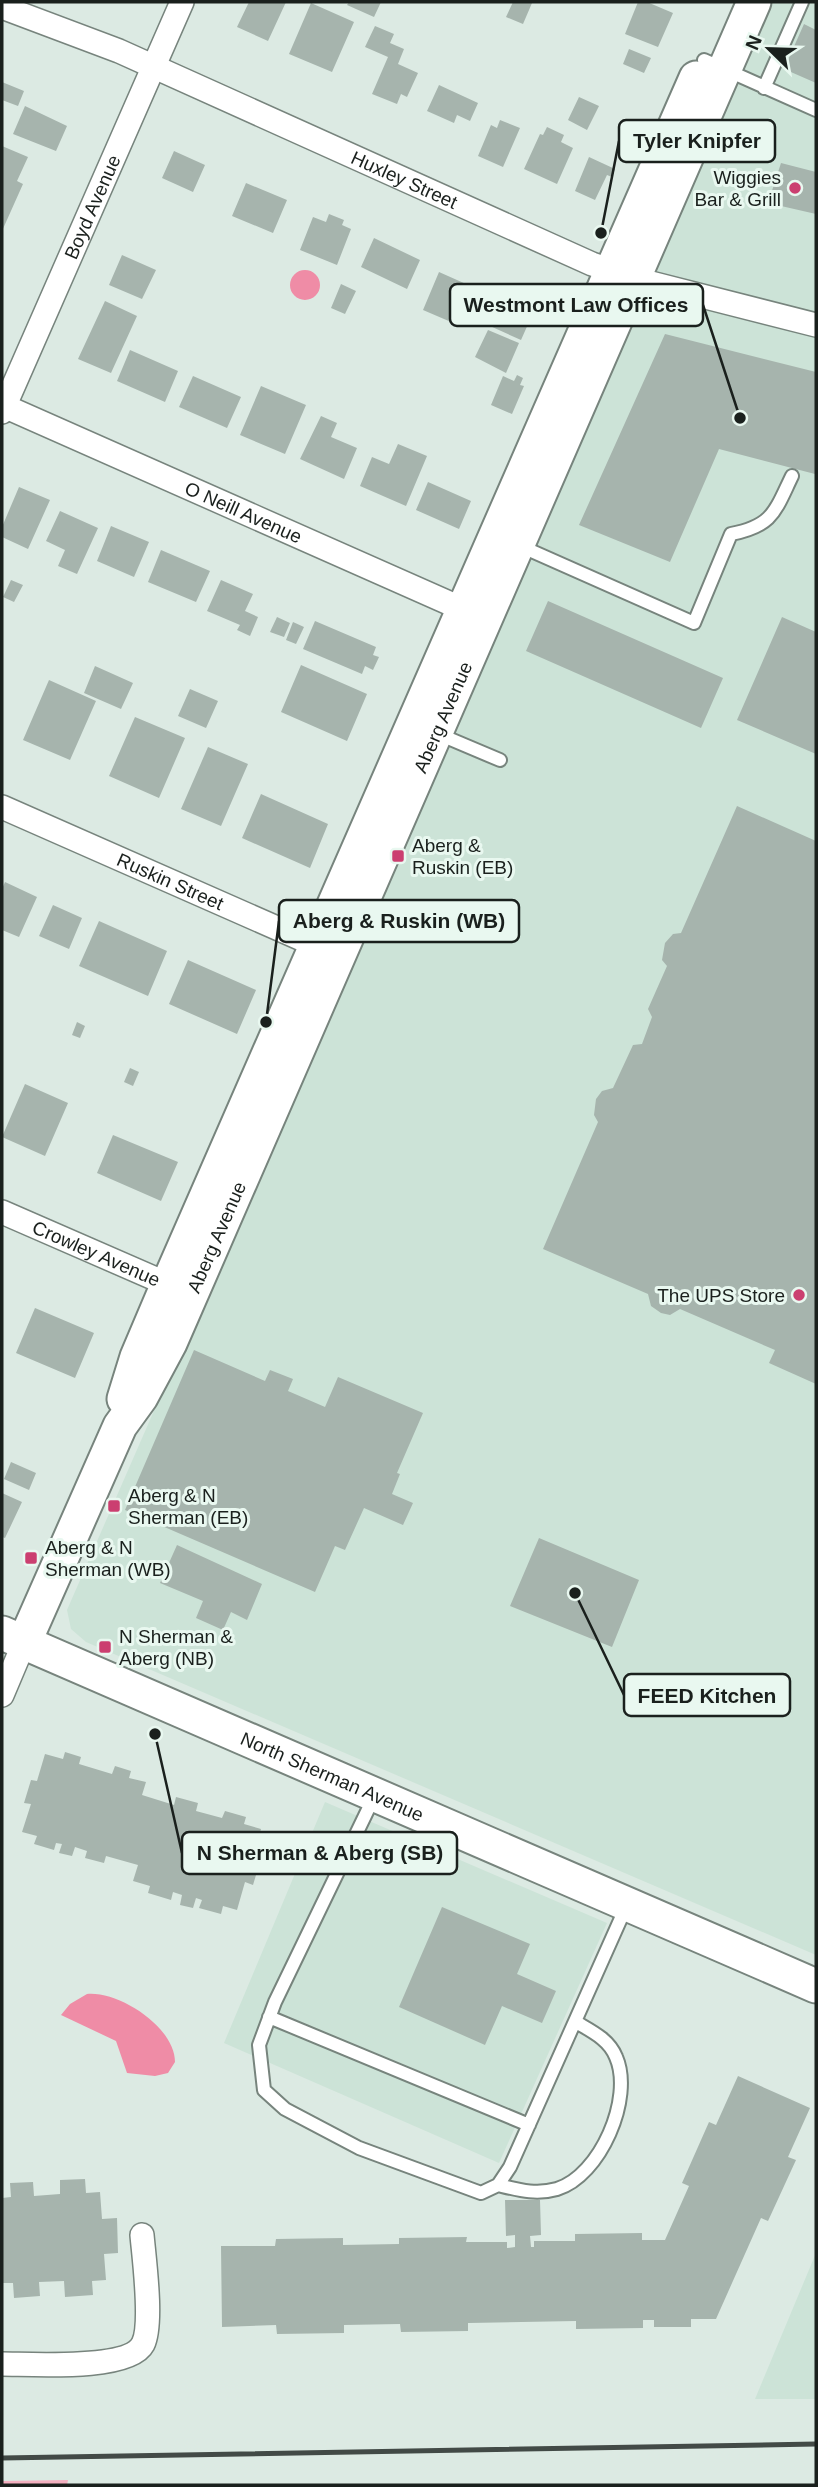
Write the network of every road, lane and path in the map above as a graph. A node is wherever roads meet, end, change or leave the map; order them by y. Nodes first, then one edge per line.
1 (182, 2) edge
2 (730, 2) edge
3 (754, 2) edge
4 (802, 2) edge
5 (2, 7) edge
6 (714, 65) junction
7 (154, 66) junction
8 (764, 88) junction
9 (816, 110) edge
10 (622, 275) junction
11 (816, 325) edge
12 (3, 409) edge
13 (792, 476) dead end
14 (517, 545) junction
15 (474, 615) junction
16 (425, 729) junction
17 (500, 760) dead end
18 (2, 807) edge
19 (328, 950) junction
20 (2, 1212) edge
21 (179, 1289) junction
22 (13, 1638) edge
23 (2, 1695) edge
24 (375, 1795) junction
25 (627, 1905) junction
26 (816, 1986) edge
27 (269, 2017) junction
28 (576, 2022) junction
29 (529, 2125) junction
30 (498, 2185) junction
31 (142, 2235) dead end
32 (2, 2364) edge

1 - 7 street, Boyd Avenue
2 - 6 street, Aberg Avenue
3 - 6 street, Aberg Avenue
4 - 8 lane
5 - 7 street, Huxley Street
6 - 8 lane
6 - 10 street, Aberg Avenue
7 - 10 street, Huxley Street
7 - 12 street, Boyd Avenue
8 - 9 lane
10 - 11 street, Huxley Street
10 - 14 street, Aberg Avenue
10 - 15 street, Aberg Avenue
12 - 15 street, O Neill Avenue
13 - 14 lane
14 - 15 street, Aberg Avenue
15 - 16 street, Aberg Avenue
16 - 17 lane
16 - 19 street, Aberg Avenue
18 - 19 street, Ruskin Street
19 - 21 street, Aberg Avenue
20 - 21 street, Crowley Avenue
21 - 22 street, Aberg Avenue
22 - 23 street
22 - 24 street, North Sherman Avenue
24 - 25 street, North Sherman Avenue
24 - 27 lane
25 - 26 street, North Sherman Avenue
25 - 28 lane
27 - 29 lane
27 - 30 lane
28 - 29 lane
28 - 30 lane
29 - 30 lane
31 - 32 street

